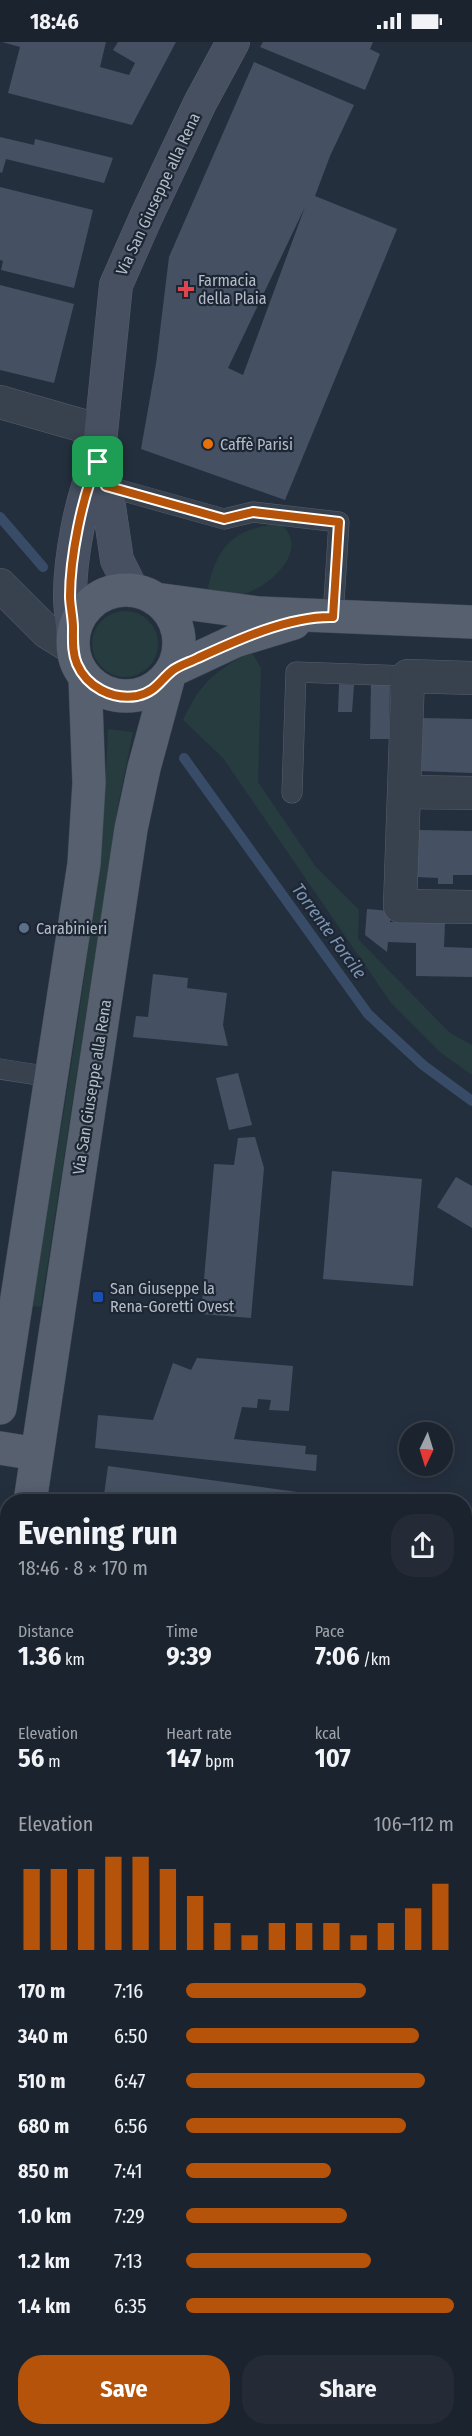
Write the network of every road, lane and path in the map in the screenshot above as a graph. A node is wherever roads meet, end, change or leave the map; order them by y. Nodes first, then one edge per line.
1 (233, 42) edge
2 (0, 402) edge
3 (101, 460) junction
4 (0, 585) edge
5 (144, 595) junction
6 (0, 606) edge
7 (326, 617) junction
8 (33, 619) junction
9 (472, 622) edge
10 (77, 654) junction
11 (171, 673) junction
12 (408, 676) junction
13 (472, 678) edge
14 (405, 792) junction
15 (292, 793) dead end
16 (472, 794) edge
17 (472, 907) edge
18 (0, 1070) edge
19 (51, 1077) junction
20 (12, 1324) junction
21 (56, 1332) junction
22 (0, 1408) edge
23 (0, 1448) edge
24 (37, 1454) junction
25 (31, 1494) edge

1 - 3 main road, Via San Giuseppe alla Rena
2 - 3 street
3 - 5 main road
3 - 7 lane
3 - 10 main road
4 - 8 street
5 - 7 main road
5 - 10 main road
5 - 11 main road
6 - 8 lane
7 - 9 main road
7 - 11 main road
8 - 10 street
10 - 11 main road
10 - 19 main road
11 - 21 main road, Via San Giuseppe alla Rena
12 - 13 street
12 - 14 street
12 - 15 lane
14 - 16 street
14 - 17 street
18 - 19 lane
19 - 20 main road
20 - 21 main road
20 - 22 main road
21 - 24 main road, Via San Giuseppe alla Rena
23 - 24 main road
24 - 25 main road, Via San Giuseppe alla Rena

